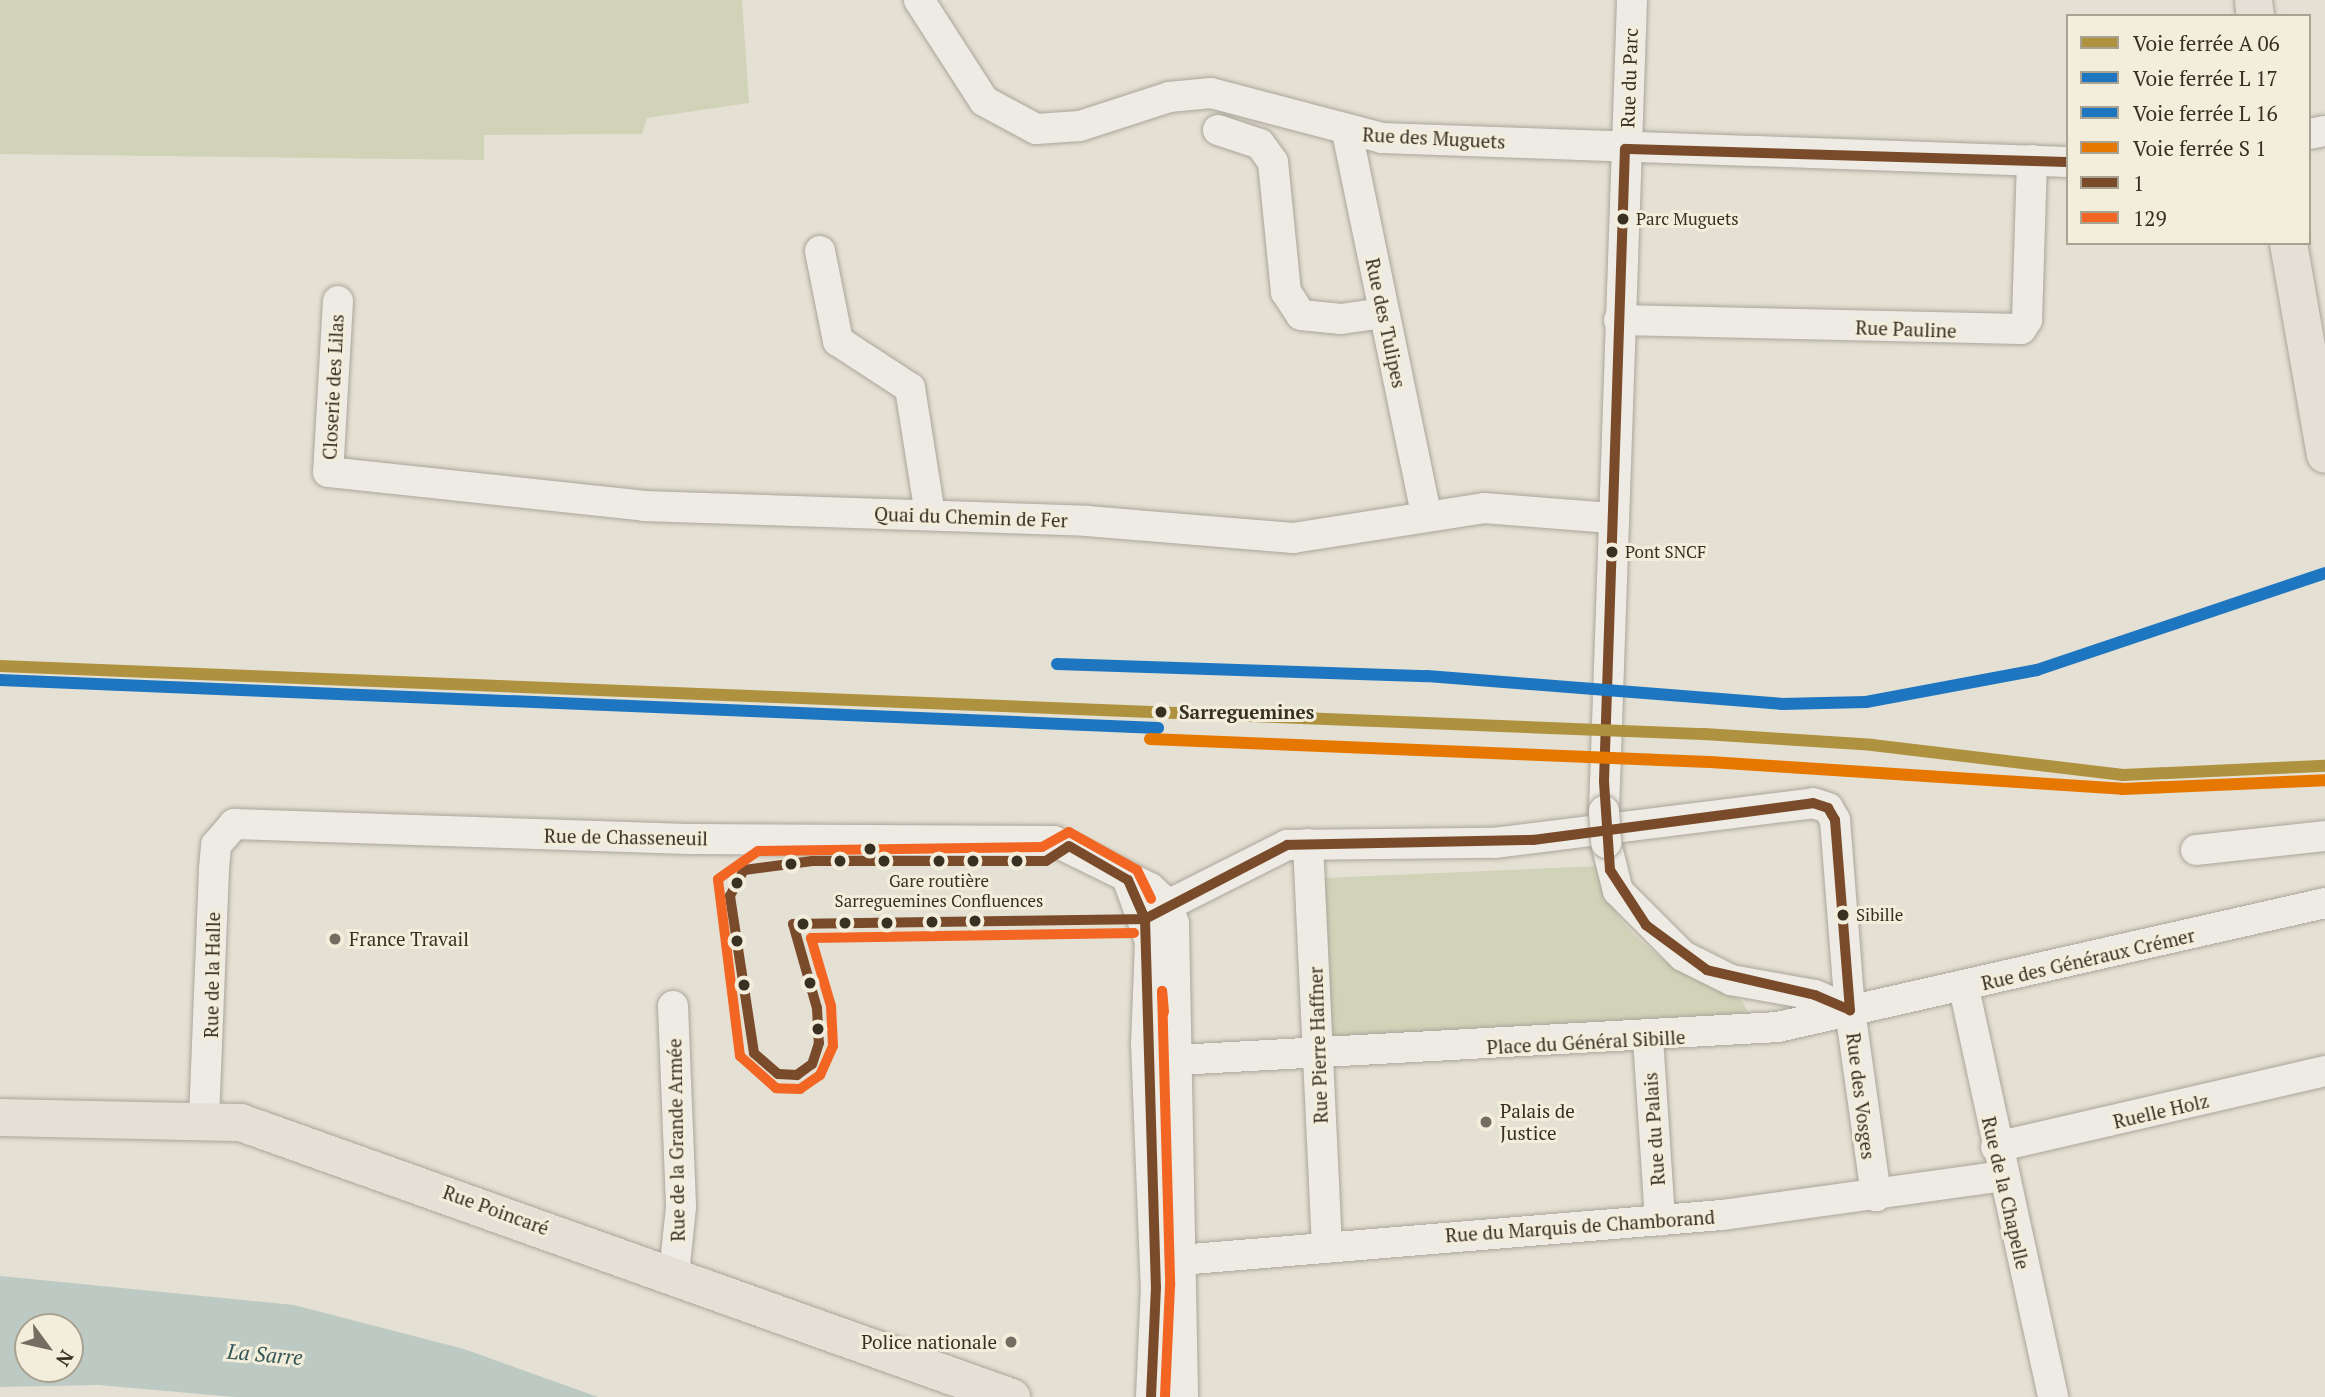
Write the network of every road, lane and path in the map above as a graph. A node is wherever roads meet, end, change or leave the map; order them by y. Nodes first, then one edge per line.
1 (1632, 0) edge
2 (924, 8) edge
3 (1218, 130) dead end
4 (1347, 132) junction
5 (1625, 149) junction
6 (2032, 160) junction
7 (2066, 162) edge
8 (2288, 245) edge
9 (820, 250) dead end
10 (338, 301) dead end
11 (1383, 313) junction
12 (1619, 320) junction
13 (2325, 454) edge
14 (328, 472) joint
15 (930, 514) junction
16 (1426, 515) junction
17 (1611, 519) junction
18 (222, 832) joint
19 (2325, 836) edge
20 (1308, 844) junction
21 (2196, 850) dead end
22 (1128, 880) junction
23 (2325, 903) edge
24 (1168, 905) junction
25 (1964, 988) junction
26 (673, 1006) dead end
27 (1850, 1010) junction
28 (1648, 1038) junction
29 (1319, 1054) junction
30 (1177, 1060) junction
31 (2325, 1070) edge
32 (1151, 1088) junction
33 (0, 1117) edge
34 (204, 1119) junction
35 (1996, 1147) junction
36 (2002, 1176) junction
37 (1876, 1196) junction
38 (1660, 1221) junction
39 (1327, 1246) junction
40 (1167, 1261) junction
41 (674, 1274) junction
42 (981, 1391) edge
43 (1011, 1397) edge
44 (1151, 1397) edge
45 (1183, 1397) edge
46 (2053, 1397) edge

1 - 5 street, Rue du Parc
2 - 4 street, Rue des Muguets
3 - 11 street
4 - 5 street, Rue des Muguets
4 - 11 street, Rue des Tulipes
5 - 6 street, Rue des Muguets
5 - 12 street, Rue du Parc
6 - 7 street, Rue des Muguets
6 - 12 street, Rue Pauline
8 - 13 main road
9 - 15 street
10 - 14 street, Closerie des Lilas
11 - 16 street, Rue des Tulipes
12 - 17 street, Rue du Parc
14 - 15 street, Quai du Chemin de Fer
15 - 16 street, Quai du Chemin de Fer
16 - 17 street, Quai du Chemin de Fer
17 - 27 street, Rue du Parc, bridge
18 - 22 street, Rue de Chasseneuil
18 - 34 street, Rue de la Halle
19 - 21 street
20 - 24 street, Rue des Vosges
20 - 27 street, Rue des Vosges
20 - 29 street, Rue Pierre Haffner
22 - 24 street, Rue de Chasseneuil
22 - 32 street
23 - 25 street, Rue des Généraux Crémer
24 - 30 street
25 - 27 street, Rue des Généraux Crémer
25 - 35 street, Rue de la Chapelle
26 - 41 street, Rue de la Grande Armée
27 - 28 street, Place du Général Sibille
27 - 37 street, Rue des Vosges
28 - 29 street, Place du Général Sibille
28 - 38 street, Rue du Palais
29 - 30 street, Place du Général Sibille
29 - 39 street, Rue Pierre Haffner
30 - 32 street
30 - 40 street
31 - 35 street, Ruelle Holz
32 - 40 street
33 - 34 main road, Rue Poincaré
34 - 41 main road, Rue Poincaré
35 - 36 street, Rue de la Chapelle
36 - 37 street, Rue du Marquis de Chamborand
36 - 46 street, Rue de la Chapelle
37 - 38 street, Rue du Marquis de Chamborand
38 - 39 street, Rue du Marquis de Chamborand
39 - 40 street, Rue du Marquis de Chamborand
40 - 44 street
40 - 45 street
41 - 42 main road, Rue Poincaré
42 - 43 main road, Rue Poincaré

